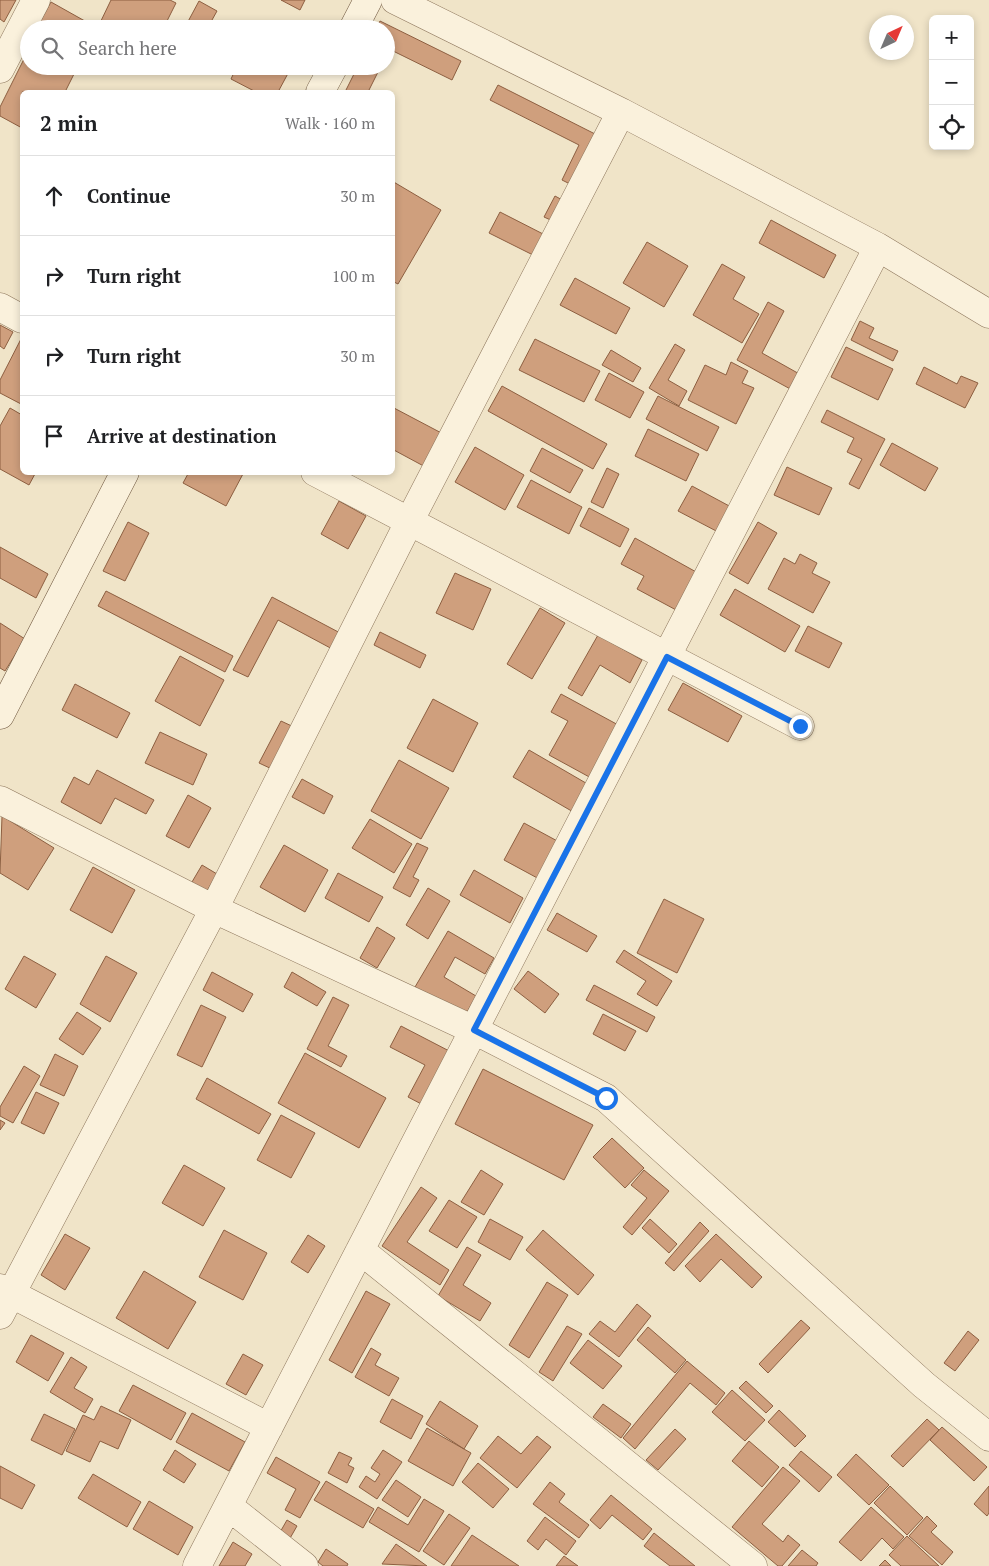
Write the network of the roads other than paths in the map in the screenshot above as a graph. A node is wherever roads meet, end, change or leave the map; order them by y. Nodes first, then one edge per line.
1 (36, 0) edge
2 (368, 0) edge
3 (395, 0) edge
4 (26, 20) edge
5 (358, 20) edge
6 (20, 31) edge
7 (0, 69) edge
8 (329, 75) edge
9 (321, 90) edge
10 (621, 112) junction
11 (878, 247) junction
12 (0, 307) edge
13 (989, 314) edge
14 (20, 318) edge
15 (122, 475) edge
16 (320, 475) edge
17 (409, 522) junction
18 (667, 657) junction
19 (0, 715) edge
20 (800, 726) dead end
21 (0, 800) edge
22 (214, 909) junction
23 (474, 1030) junction
24 (360, 1250) junction
25 (4, 1299) edge
26 (269, 1427) junction
27 (989, 1437) edge
28 (228, 1506) junction
29 (197, 1566) edge
30 (304, 1566) edge
31 (753, 1566) edge

1 - 4 street
2 - 5 street
3 - 10 street
6 - 7 street
8 - 9 street
10 - 11 street
10 - 17 street
11 - 13 street
11 - 18 street
12 - 14 street
15 - 19 street
16 - 17 street
17 - 18 street
17 - 22 street
18 - 20 street
18 - 23 street
21 - 22 street
22 - 23 street
22 - 25 street
23 - 24 street
23 - 27 street
24 - 26 street
24 - 31 street
25 - 26 street
26 - 28 street
28 - 29 street
28 - 30 street

